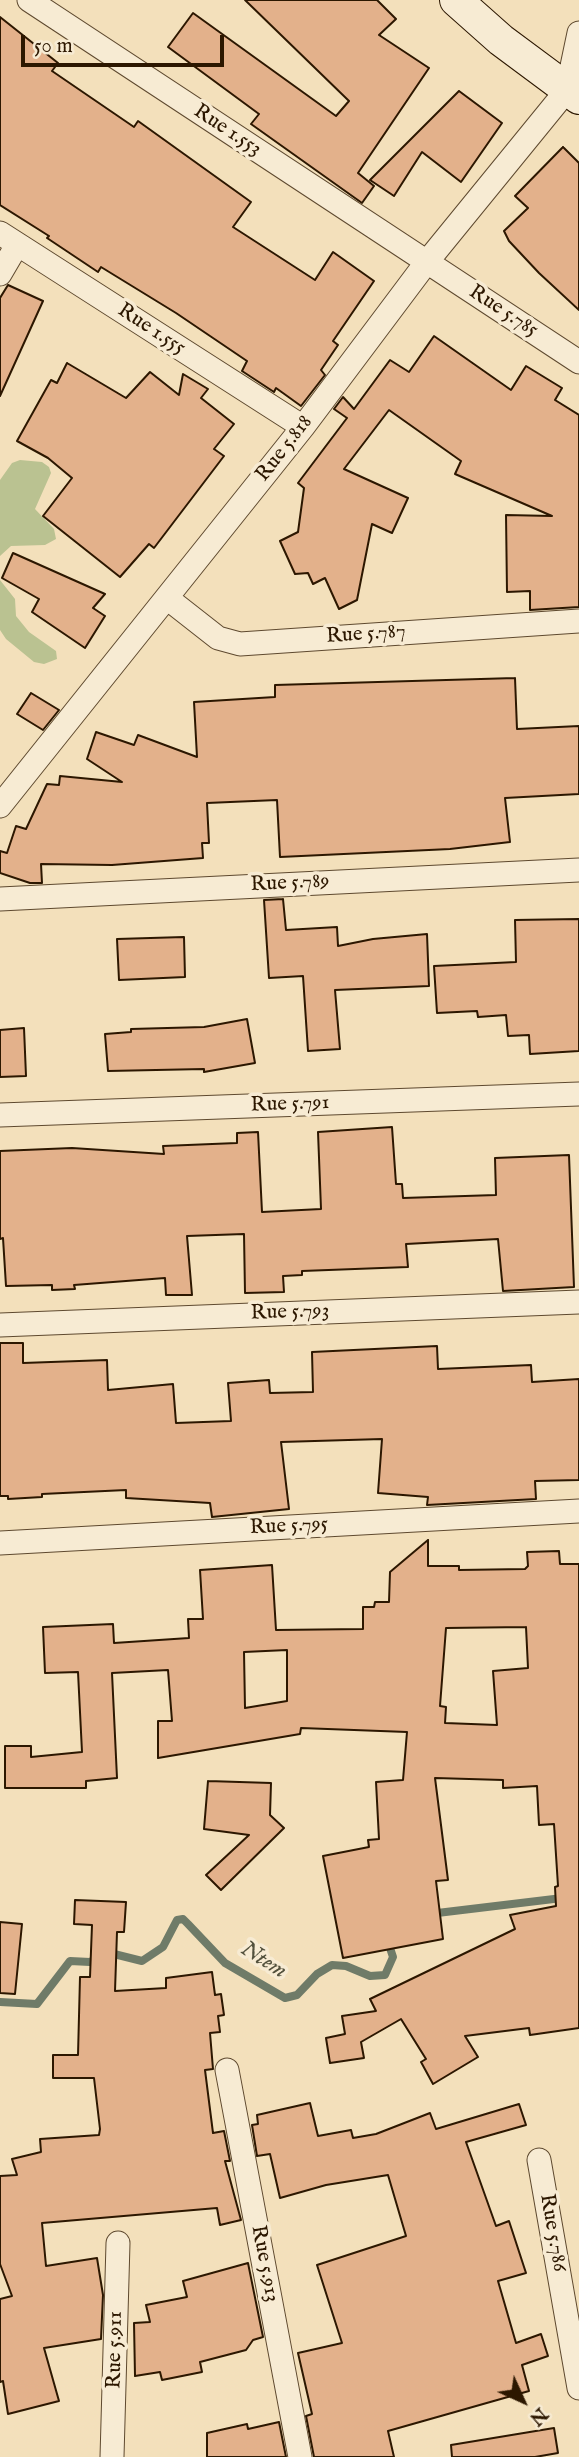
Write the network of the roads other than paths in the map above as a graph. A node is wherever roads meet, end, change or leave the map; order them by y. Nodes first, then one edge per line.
1 (29, 0) edge
2 (456, 0) edge
3 (579, 33) edge
4 (573, 94) edge
5 (9, 239) edge
6 (426, 263) junction
7 (0, 274) edge
8 (579, 362) edge
9 (303, 427) junction
10 (167, 598) junction
11 (579, 621) edge
12 (0, 806) edge
13 (579, 870) edge
14 (0, 899) edge
15 (579, 1094) edge
16 (0, 1115) edge
17 (579, 1301) edge
18 (0, 1325) edge
19 (579, 1511) edge
20 (0, 1543) edge
21 (227, 2070) dead end
22 (539, 2160) dead end
23 (118, 2243) dead end
24 (579, 2388) edge
25 (112, 2457) edge
26 (300, 2457) edge

1 - 6 street, Rue 1.553
2 - 4 main road
3 - 4 street
4 - 6 street, Rue 5.818
5 - 7 street
5 - 9 street, Rue 1.555
6 - 8 street, Rue 5.785
6 - 9 street, Rue 5.818
9 - 10 street, Rue 5.818
10 - 11 street, Rue 5.787
10 - 12 street, Rue 5.818
13 - 14 street, Rue 5.789
15 - 16 street, Rue 5.791
17 - 18 street, Rue 5.793
19 - 20 street, Rue 5.795
21 - 26 street, Rue 5.913
22 - 24 street, Rue 5.786
23 - 25 street, Rue 5.911

